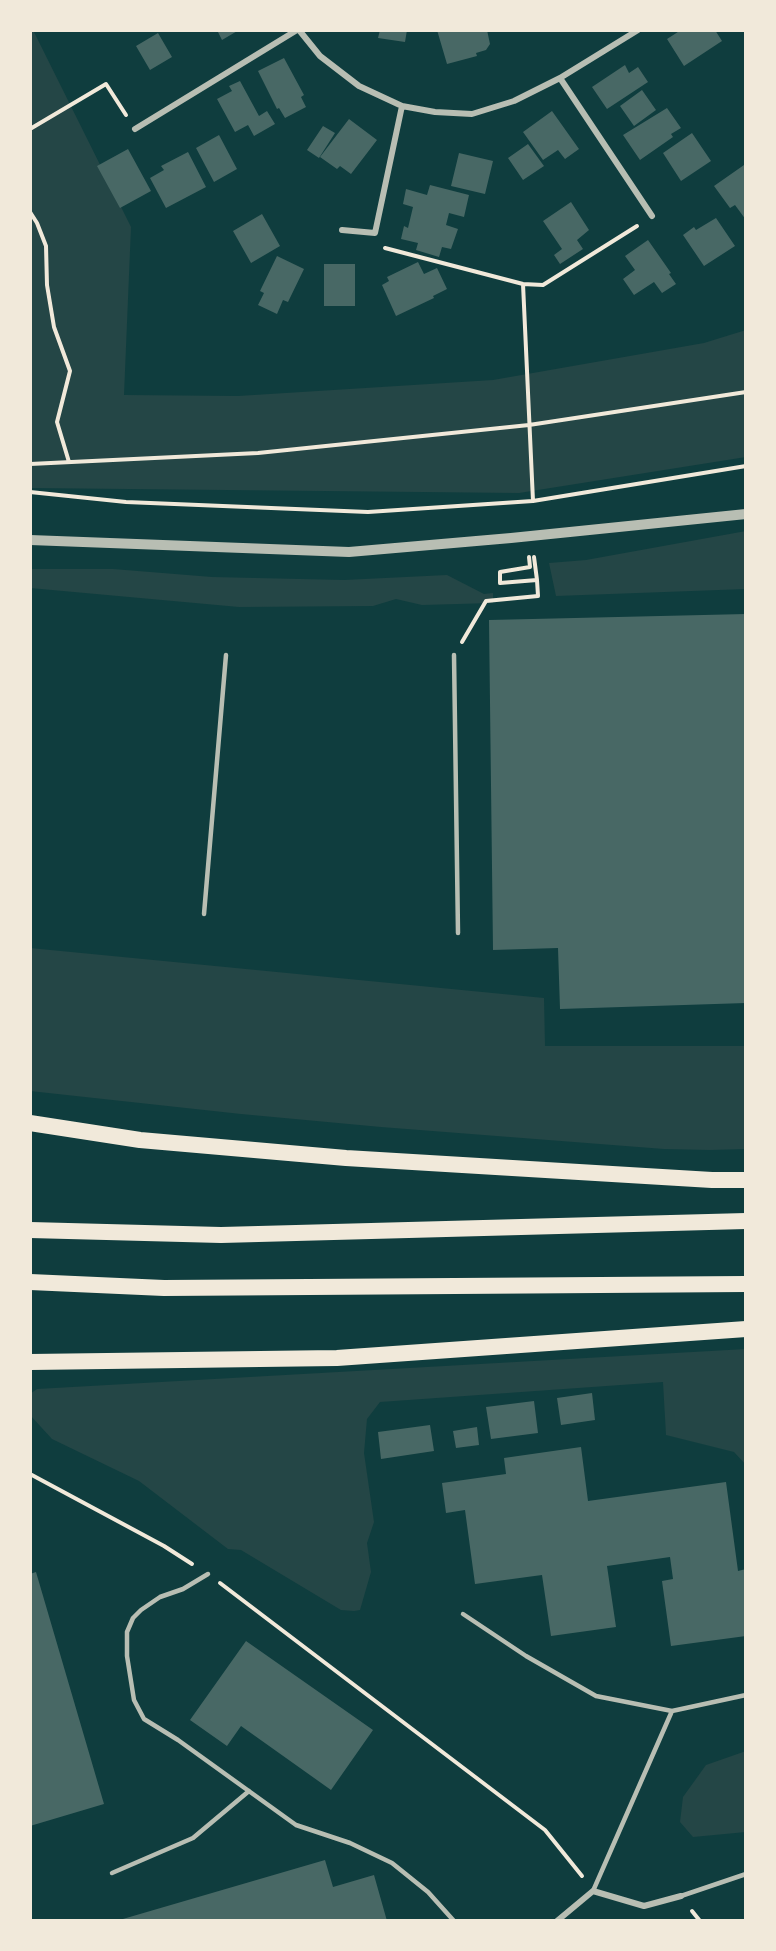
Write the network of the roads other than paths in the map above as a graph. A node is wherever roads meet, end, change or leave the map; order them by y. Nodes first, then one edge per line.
1 (298, 30) edge
2 (638, 30) edge
3 (560, 78) junction
4 (402, 106) junction
5 (135, 129) road end
6 (652, 216) road end
7 (342, 230) dead end
8 (746, 514) edge
9 (30, 540) edge
10 (226, 654) dead end
11 (454, 655) road end
12 (204, 914) dead end
13 (459, 933) dead end
14 (30, 1123) edge
15 (746, 1180) edge
16 (746, 1221) edge
17 (30, 1230) edge
18 (30, 1282) edge
19 (746, 1284) edge
20 (746, 1329) edge
21 (30, 1362) edge
22 (208, 1574) road end
23 (463, 1614) dead end
24 (746, 1695) edge
25 (672, 1711) junction
26 (249, 1791) junction
27 (112, 1873) dead end
28 (746, 1874) edge
29 (593, 1891) junction
30 (681, 1896) joint
31 (454, 1921) edge
32 (557, 1921) edge

1 - 4 street
1 - 5 street
2 - 3 street
3 - 4 street
3 - 6 street
4 - 7 street
8 - 9 street
10 - 12 lane
11 - 13 lane
14 - 15 highway
16 - 17 highway
18 - 19 highway
20 - 21 highway
22 - 26 lane
23 - 25 lane
24 - 25 lane
25 - 29 lane
26 - 27 lane
26 - 31 lane
28 - 30 lane
29 - 30 street
29 - 32 street

